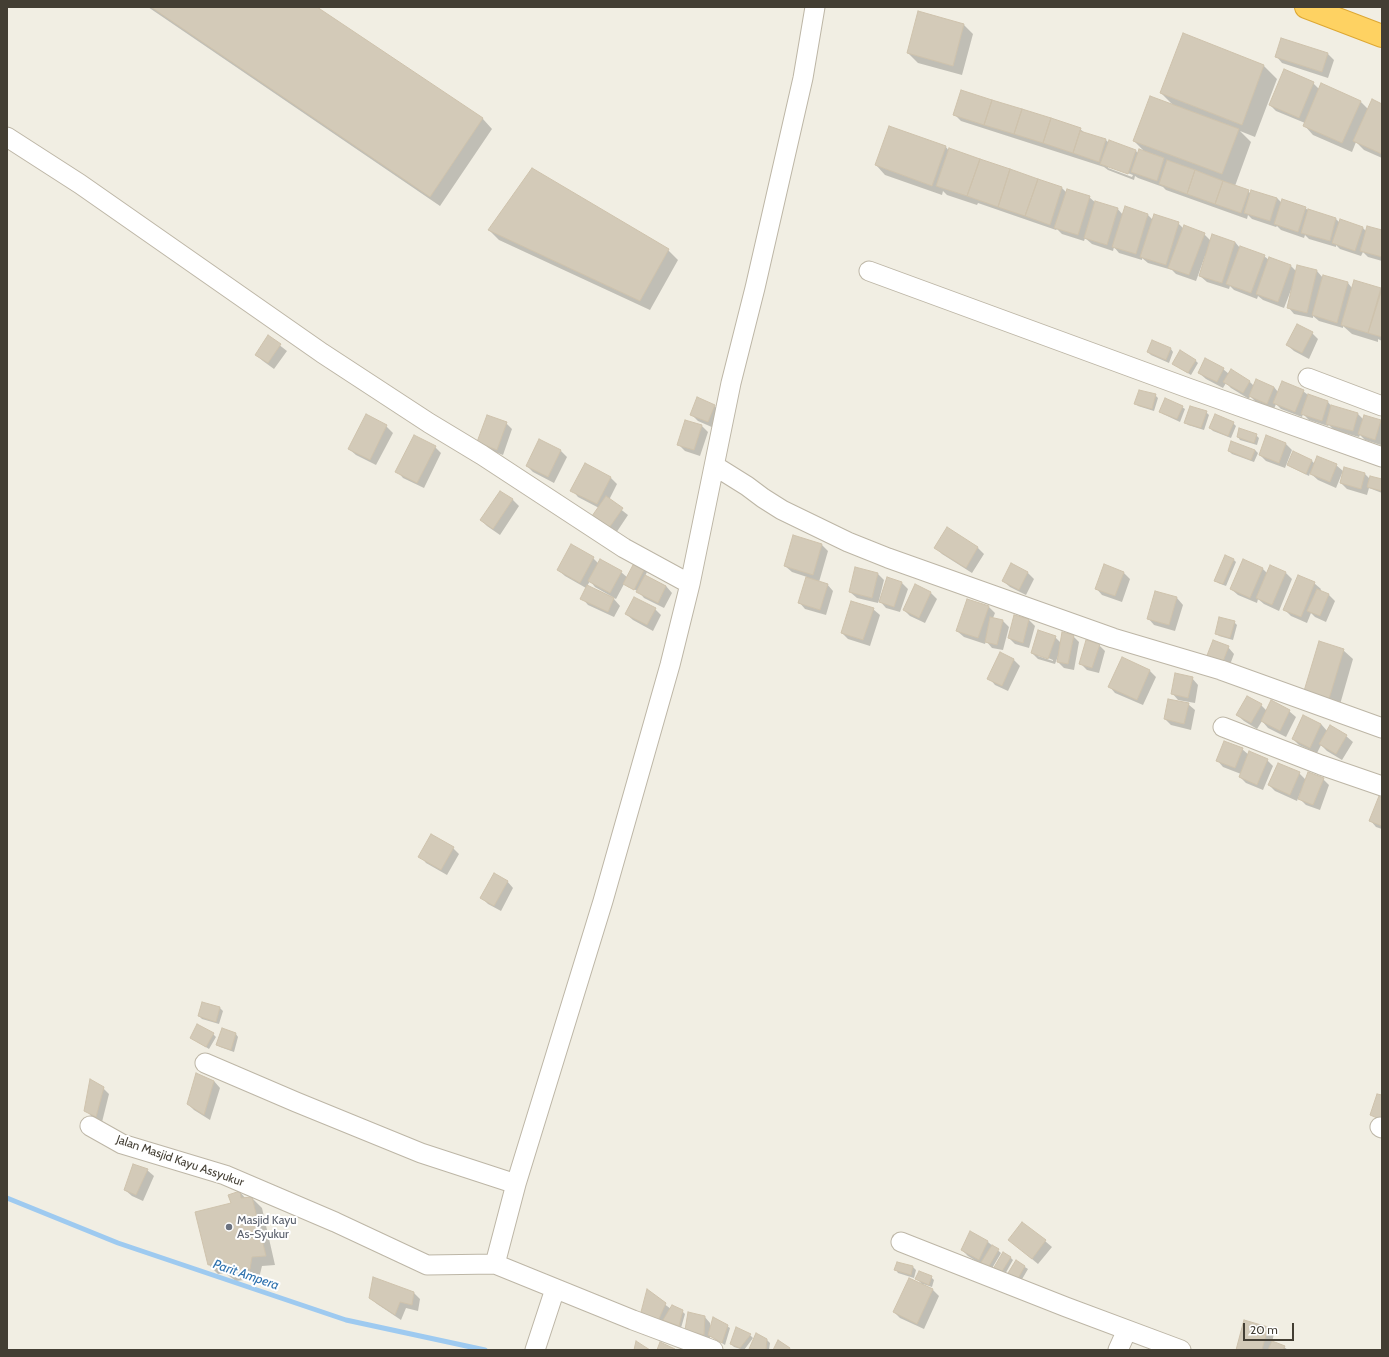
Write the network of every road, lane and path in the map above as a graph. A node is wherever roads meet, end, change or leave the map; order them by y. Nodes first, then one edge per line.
1 (815, 7) edge
2 (1306, 7) edge
3 (1382, 36) edge
4 (7, 137) edge
5 (869, 270) dead end
6 (1308, 378) dead end
7 (1382, 406) edge
8 (1382, 457) edge
9 (715, 466) junction
10 (690, 584) junction
11 (1223, 727) dead end
12 (1382, 728) edge
13 (1382, 786) edge
14 (205, 1063) dead end
15 (90, 1126) dead end
16 (516, 1184) junction
17 (901, 1242) dead end
18 (495, 1264) junction
19 (555, 1289) junction
20 (1127, 1330) junction
21 (535, 1347) edge
22 (713, 1350) edge
23 (1118, 1350) edge
24 (1181, 1350) edge

1 - 9 street
2 - 3 highway
4 - 10 street
5 - 8 street
6 - 7 street
9 - 10 street
9 - 12 street
10 - 16 street
11 - 13 street
14 - 16 street
15 - 18 street, Jalan Masjid Kayu Assyukur
16 - 18 street
17 - 20 street
18 - 19 street
19 - 21 street
19 - 22 street
20 - 23 street
20 - 24 street

